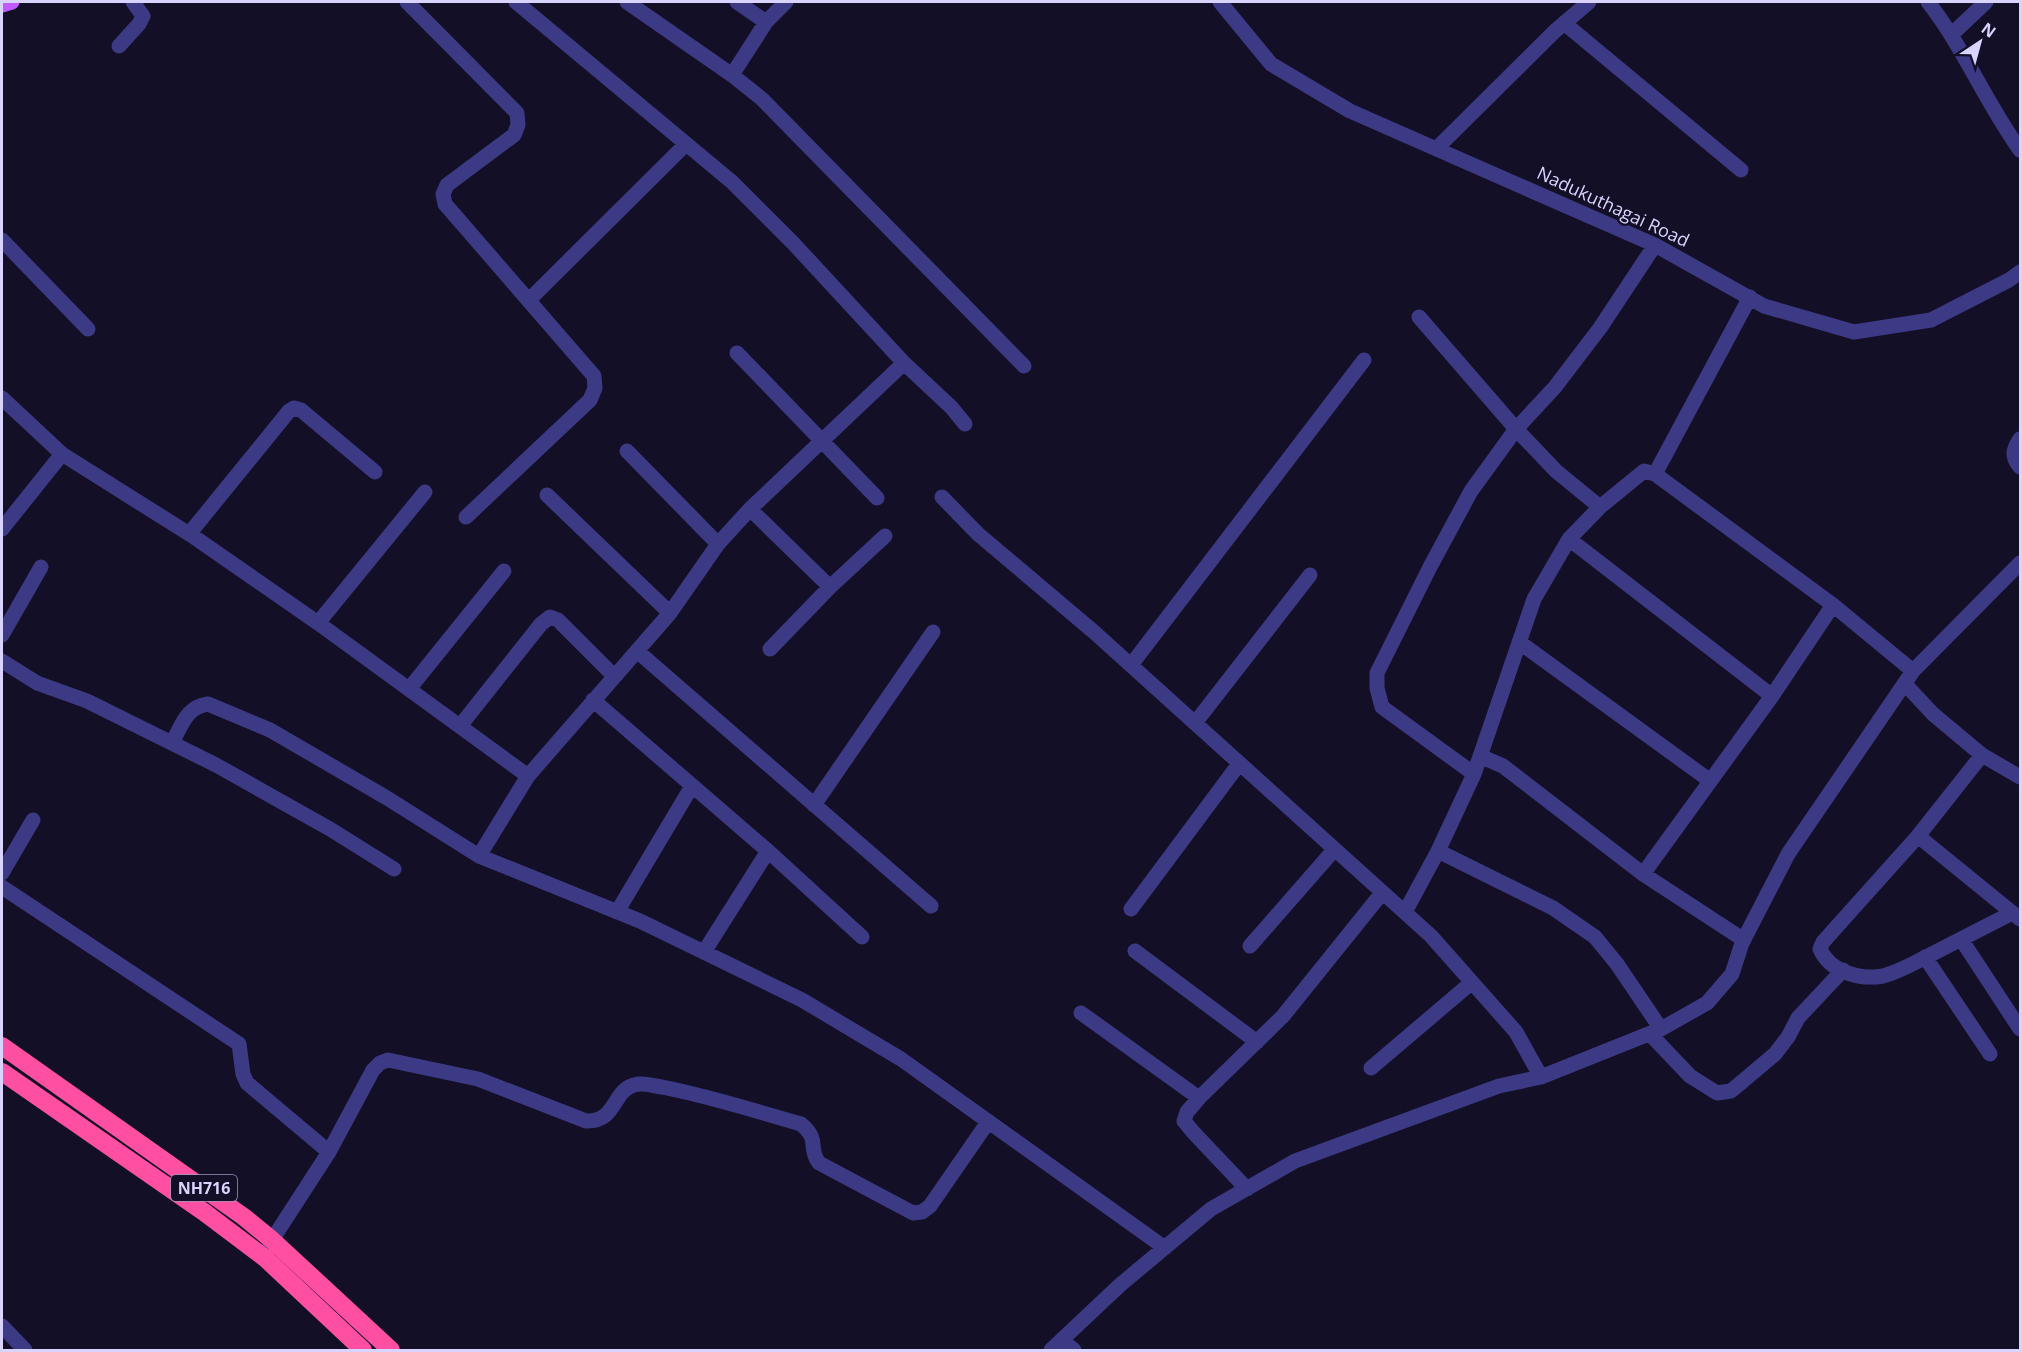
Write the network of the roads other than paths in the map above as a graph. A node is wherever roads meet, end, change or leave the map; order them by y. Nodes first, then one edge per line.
1 (12, 2) edge
2 (133, 2) edge
3 (407, 2) edge
4 (516, 2) edge
5 (627, 2) edge
6 (737, 2) edge
7 (786, 2) edge
8 (1220, 2) edge
9 (1589, 2) edge
10 (1928, 2) edge
11 (1986, 2) edge
12 (2, 5) edge
13 (766, 22) junction
14 (1564, 23) junction
15 (1951, 35) junction
16 (118, 46) dead end
17 (732, 75) junction
18 (686, 144) junction
19 (1437, 148) junction
20 (2020, 150) edge
21 (1741, 170) dead end
22 (2, 240) edge
23 (1655, 245) junction
24 (2017, 280) edge
25 (1750, 297) junction
26 (529, 300) junction
27 (1419, 317) dead end
28 (88, 328) dead end
29 (736, 353) dead end
30 (1364, 360) dead end
31 (904, 363) junction
32 (1024, 366) dead end
33 (2, 398) edge
34 (965, 424) dead end
35 (1516, 429) junction
36 (2020, 439) edge
37 (820, 441) junction
38 (627, 451) dead end
39 (62, 454) junction
40 (2020, 468) edge
41 (375, 472) dead end
42 (1655, 474) junction
43 (425, 492) dead end
44 (547, 495) dead end
45 (942, 497) dead end
46 (878, 498) dead end
47 (1600, 507) junction
48 (750, 509) junction
49 (466, 517) dead end
50 (2, 529) edge
51 (189, 534) junction
52 (885, 536) dead end
53 (1569, 539) junction
54 (718, 544) junction
55 (2020, 563) edge
56 (41, 567) dead end
57 (504, 571) dead end
58 (1310, 575) dead end
59 (830, 586) junction
60 (1833, 605) junction
61 (670, 613) junction
62 (318, 623) junction
63 (933, 632) dead end
64 (2, 635) edge
65 (1519, 642) junction
66 (770, 649) dead end
67 (637, 651) junction
68 (2, 661) edge
69 (1131, 665) junction
70 (614, 676) junction
71 (1909, 678) junction
72 (409, 689) junction
73 (1772, 696) junction
74 (593, 700) junction
75 (1195, 723) junction
76 (460, 726) junction
77 (172, 743) junction
78 (1982, 755) junction
79 (1480, 756) junction
80 (1239, 764) junction
81 (1474, 774) junction
82 (528, 776) junction
83 (2020, 777) edge
84 (1709, 780) junction
85 (692, 786) junction
86 (814, 805) junction
87 (33, 820) dead end
88 (1918, 836) junction
89 (1334, 850) junction
90 (768, 851) junction
91 (1438, 851) junction
92 (479, 856) junction
93 (394, 869) dead end
94 (2, 873) edge
95 (1643, 874) junction
96 (2, 887) edge
97 (1382, 893) junction
98 (931, 906) dead end
99 (1131, 909) dead end
100 (617, 912) junction
101 (1404, 912) junction
102 (2016, 916) edge
103 (862, 937) dead end
104 (1961, 939) junction
105 (1744, 940) junction
106 (1250, 946) dead end
107 (1135, 951) dead end
108 (704, 952) junction
109 (1925, 957) junction
110 (1843, 970) junction
111 (1471, 983) junction
112 (1081, 1012) dead end
113 (2020, 1029) edge
114 (1655, 1032) junction
115 (1257, 1042) junction
116 (2, 1046) edge
117 (1990, 1054) dead end
118 (1371, 1068) dead end
119 (2, 1072) edge
120 (1541, 1077) junction
121 (1199, 1098) junction
122 (988, 1122) junction
123 (329, 1152) junction
124 (1247, 1189) junction
125 (272, 1240) junction
126 (1165, 1248) junction
127 (265, 1258) junction
128 (2, 1326) edge
129 (1062, 1347) edge
130 (354, 1348) edge
131 (25, 1350) edge
132 (391, 1350) edge

1 - 12 main road
2 - 16 street
3 - 26 street
4 - 18 street
5 - 17 street
6 - 13 street
7 - 13 street
8 - 19 street, Nadukuthagai Road
9 - 14 street
10 - 15 street
11 - 15 street
13 - 17 street
14 - 19 street
14 - 21 street
15 - 20 street
17 - 32 street
18 - 26 street
18 - 31 street
19 - 23 street, Nadukuthagai Road
22 - 28 street
23 - 25 street, Nadukuthagai Road
23 - 35 street
24 - 25 street, Nadukuthagai Road
25 - 42 street
26 - 49 street
27 - 35 street
29 - 37 street
30 - 69 street
31 - 34 street
31 - 37 street
33 - 39 street
35 - 47 street
35 - 81 street
36 - 40 street
37 - 46 street
37 - 48 street
38 - 54 street
39 - 50 street
39 - 51 street
41 - 51 street
42 - 47 street
42 - 60 street
43 - 62 street
44 - 61 street
45 - 69 street
47 - 53 street
48 - 54 street
48 - 59 street
51 - 62 street
52 - 59 street
53 - 65 street
53 - 73 street
54 - 61 street
55 - 71 street
56 - 64 street
57 - 72 street
58 - 75 street
59 - 66 street
60 - 71 street
60 - 73 street
61 - 67 street
62 - 72 street
63 - 86 street
65 - 79 street
65 - 84 street
67 - 70 street
67 - 86 street
68 - 77 street
69 - 75 street
70 - 74 street
70 - 76 street
71 - 78 street
71 - 105 street
72 - 76 street
73 - 84 street
74 - 82 street
74 - 85 street
75 - 80 street
76 - 82 street
77 - 92 street
77 - 93 street
78 - 83 street
78 - 88 street
79 - 81 street
79 - 95 street
80 - 89 street
80 - 99 street
81 - 91 street
82 - 92 street
84 - 95 street
85 - 90 street
85 - 100 street
86 - 98 street
87 - 94 street
88 - 102 street
88 - 110 street
89 - 97 street
89 - 106 street
90 - 103 street
90 - 108 street
91 - 101 street
91 - 114 street
92 - 100 street
95 - 105 street
96 - 123 street
97 - 101 street
97 - 115 street
100 - 108 street
101 - 111 street
102 - 104 street
104 - 109 street
104 - 113 street
105 - 114 street
107 - 115 street
108 - 122 street
109 - 110 street
109 - 117 street
110 - 114 street
111 - 118 street
111 - 120 street
112 - 121 street
114 - 120 street
115 - 121 street
116 - 125 highway, NH716
119 - 127 highway, NH716
120 - 124 street
121 - 124 street
122 - 123 street
122 - 126 street
123 - 125 street
124 - 126 street
125 - 127 street
125 - 132 highway, NH716
126 - 129 street
127 - 130 highway, NH716
128 - 131 street

